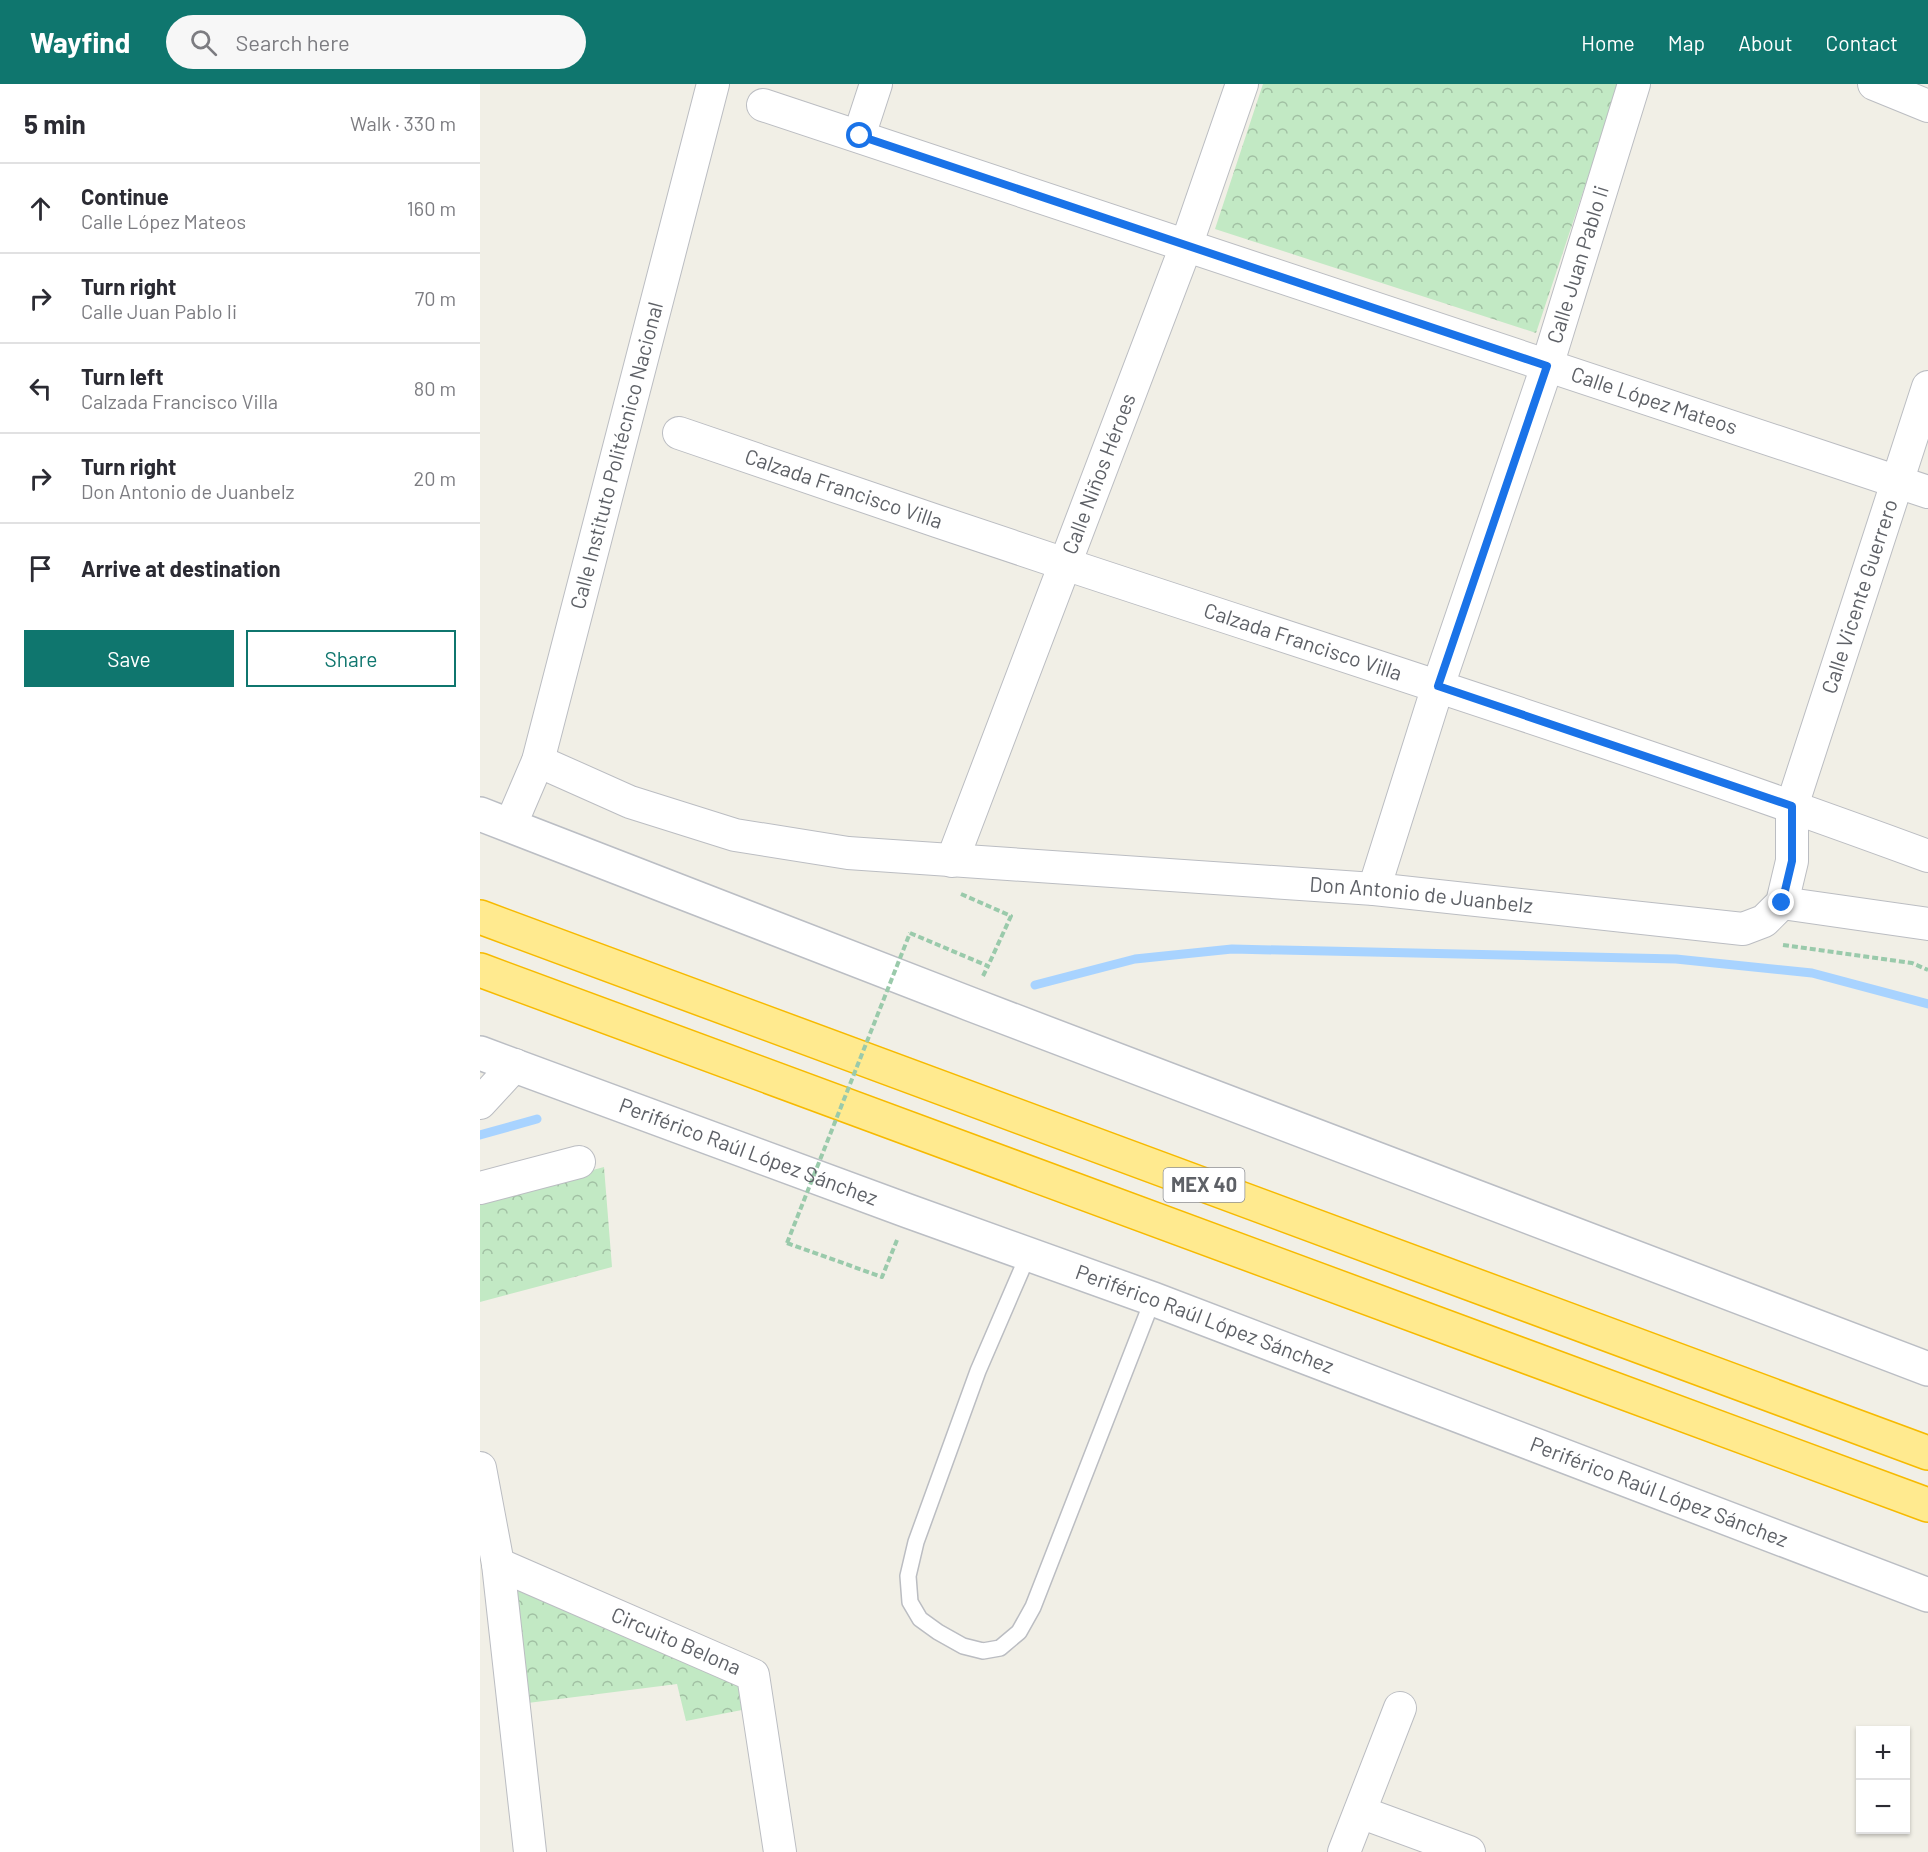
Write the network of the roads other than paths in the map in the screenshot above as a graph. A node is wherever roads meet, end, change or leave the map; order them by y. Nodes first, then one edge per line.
1 (713, 84) edge
2 (876, 84) edge
3 (1242, 84) edge
4 (1634, 84) edge
5 (1874, 84) edge
6 (763, 105) dead end
7 (1928, 106) edge
8 (860, 136) junction
9 (1186, 246) junction
10 (1547, 366) junction
11 (1928, 387) edge
12 (679, 433) dead end
13 (1896, 483) junction
14 (1928, 492) edge
15 (1065, 565) junction
16 (1438, 686) junction
17 (538, 761) junction
18 (1792, 806) junction
19 (480, 814) edge
20 (511, 824) junction
21 (1928, 856) edge
22 (952, 861) junction
23 (1374, 889) junction
24 (1782, 903) junction
25 (480, 917) edge
26 (1928, 924) edge
27 (480, 969) edge
28 (480, 1053) edge
29 (515, 1065) junction
30 (480, 1103) edge
31 (579, 1162) dead end
32 (480, 1188) edge
33 (1028, 1255) junction
34 (1153, 1299) junction
35 (1928, 1369) edge
36 (1928, 1453) edge
37 (480, 1468) edge
38 (1928, 1505) edge
39 (498, 1564) junction
40 (1928, 1594) edge
41 (1400, 1708) dead end
42 (1360, 1812) junction
43 (530, 1852) edge
44 (780, 1852) edge
45 (1346, 1852) edge
46 (1469, 1852) edge

1 - 17 street, Calle Instituto Politécnico Nacional
2 - 8 street
3 - 9 street, Calle Niños Héroes
4 - 10 street, Calle Juan Pablo Ii
5 - 7 street
6 - 8 street, Calle López Mateos
8 - 9 street, Calle López Mateos
9 - 10 street, Calle López Mateos
9 - 15 street, Calle Niños Héroes
10 - 13 street, Calle López Mateos
10 - 16 street, Calle Juan Pablo Ii
11 - 13 street, Calle Vicente Guerrero
12 - 15 street, Calzada Francisco Villa
13 - 14 street, Calle López Mateos
13 - 18 street, Calle Vicente Guerrero
15 - 16 street, Calzada Francisco Villa
15 - 22 street, Calle Niños Héroes
16 - 18 street, Calzada Francisco Villa
16 - 23 street, Calle Juan Pablo Ii
17 - 20 street, Calle Instituto Politécnico Nacional
17 - 22 street, Don Antonio de Juanbelz
18 - 21 street, Calzada Francisco Villa
18 - 24 street
19 - 20 main road
20 - 35 main road
22 - 23 street, Don Antonio de Juanbelz
23 - 24 street, Don Antonio de Juanbelz
24 - 26 street
25 - 36 highway, MEX 40
27 - 38 highway, MEX 40
28 - 29 main road, Periférico Raúl López Sánchez
29 - 30 street
29 - 33 main road, Periférico Raúl López Sánchez
31 - 32 street
33 - 34 main road, Periférico Raúl López Sánchez
33 - 34 lane
34 - 40 main road, Periférico Raúl López Sánchez
37 - 39 street
39 - 43 street
39 - 44 street, Circuito Belona
41 - 42 street
42 - 45 street
42 - 46 street

